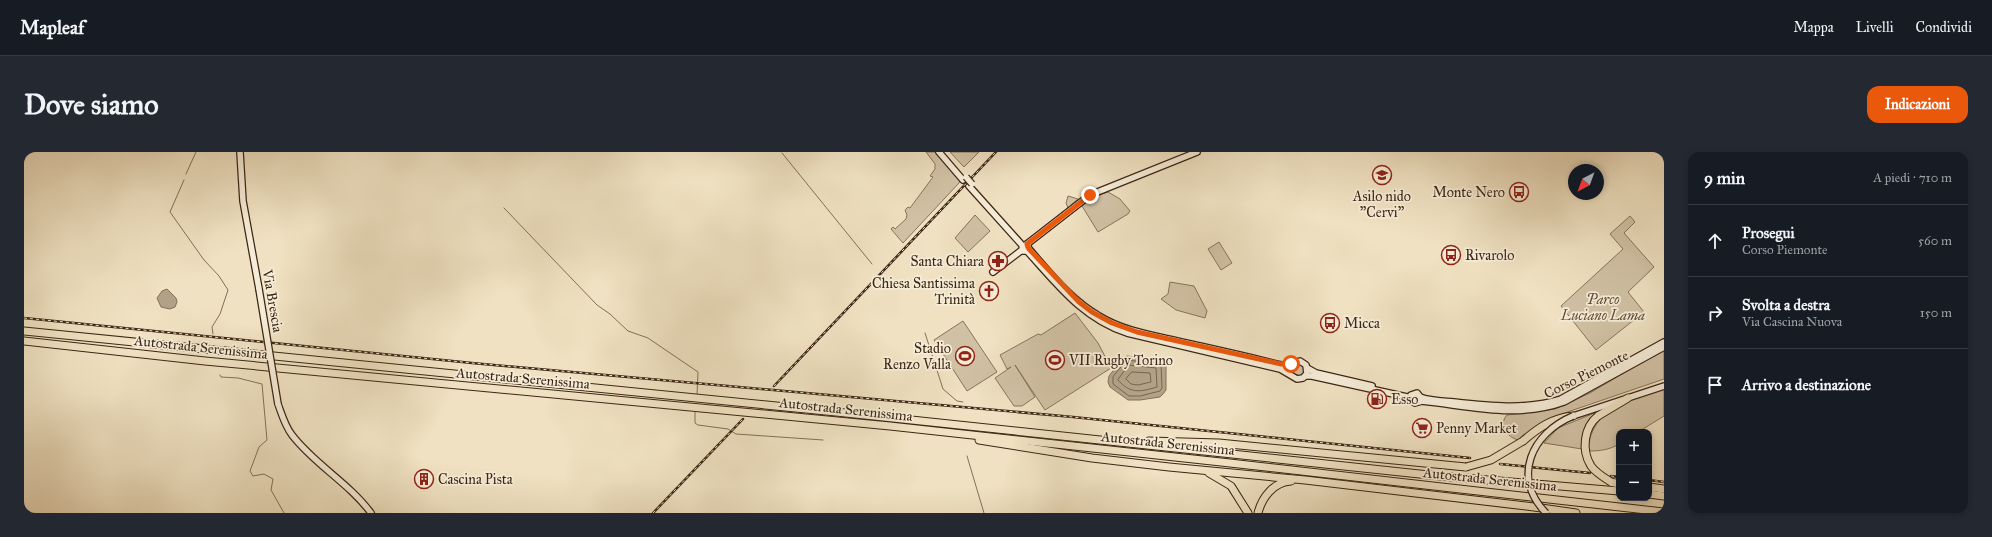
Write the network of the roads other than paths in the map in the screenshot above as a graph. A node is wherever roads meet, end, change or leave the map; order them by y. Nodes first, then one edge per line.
1 (240, 152) edge
2 (939, 152) edge
3 (943, 152) edge
4 (1197, 152) edge
5 (965, 178) junction
6 (1026, 247) junction
7 (993, 272) dead end
8 (24, 331) edge
9 (24, 341) edge
10 (1664, 342) edge
11 (1664, 347) edge
12 (1293, 362) junction
13 (1307, 368) junction
14 (1290, 375) junction
15 (1305, 376) junction
16 (1664, 386) edge
17 (1410, 397) junction
18 (1628, 398) junction
19 (1420, 399) junction
20 (1573, 416) junction
21 (890, 426) junction
22 (1103, 440) junction
23 (1169, 467) junction
24 (1305, 480) junction
25 (1616, 483) edge
26 (1652, 487) edge
27 (1664, 489) edge
28 (1616, 491) edge
29 (1652, 494) edge
30 (1664, 496) edge
31 (1664, 512) edge
32 (372, 513) edge
33 (1248, 513) edge
34 (1258, 513) edge
35 (1546, 513) edge
36 (1576, 513) edge

1 - 32 main road, Via Brescia, bridge
2 - 5 main road
3 - 5 main road
4 - 6 main road
5 - 6 main road, bridge
6 - 7 main road
6 - 12 main road
6 - 14 main road
8 - 22 highway, Autostrada Serenissima
9 - 21 highway, Autostrada Serenissima
10 - 19 main road, Corso Piemonte
11 - 19 main road, Corso Piemonte
12 - 13 main road
12 - 14 main road
13 - 15 main road
13 - 17 main road
14 - 15 main road
15 - 17 main road
16 - 18 main road
17 - 19 main road
17 - 19 main road
18 - 20 main road
18 - 25 highway, bridge
20 - 22 highway, bridge
20 - 35 main road, bridge
21 - 23 highway
21 - 31 highway, Autostrada Serenissima
22 - 28 highway, Autostrada Serenissima
23 - 24 highway
23 - 33 highway
24 - 34 highway
24 - 36 highway
26 - 27 highway
29 - 30 highway

